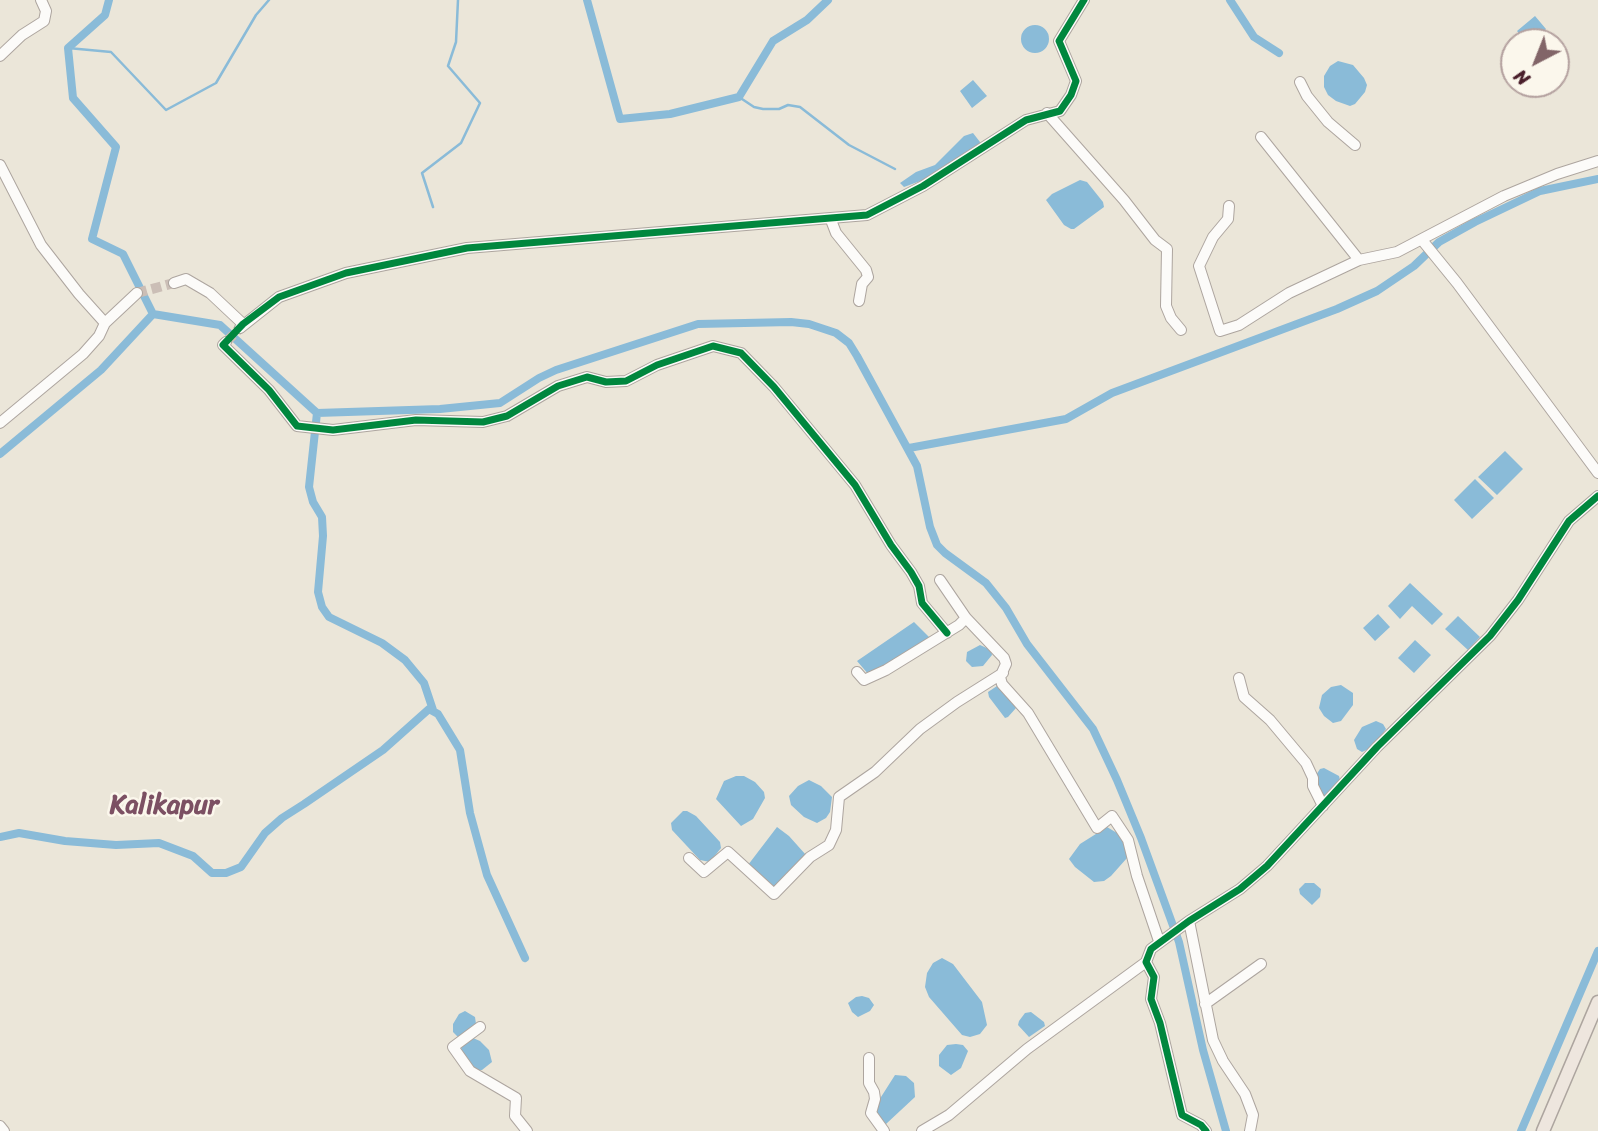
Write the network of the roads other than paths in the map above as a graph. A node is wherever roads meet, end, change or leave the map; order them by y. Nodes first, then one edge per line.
1 (41, 0) edge
2 (1084, 0) edge
3 (0, 56) edge
4 (1300, 82) dead end
5 (1047, 113) junction
6 (1261, 137) dead end
7 (1355, 145) dead end
8 (1598, 161) edge
9 (0, 165) edge
10 (1229, 206) dead end
11 (831, 220) junction
12 (1422, 240) junction
13 (1359, 260) junction
14 (174, 283) tunnel mouth
15 (137, 293) tunnel mouth
16 (859, 301) dead end
17 (106, 323) junction
18 (1181, 330) dead end
19 (226, 342) dead end
20 (0, 423) edge
21 (1598, 472) edge
22 (1598, 496) edge
23 (940, 580) dead end
24 (966, 618) junction
25 (947, 633) junction
26 (857, 672) dead end
27 (1003, 673) junction
28 (1239, 678) dead end
29 (1323, 806) junction
30 (689, 858) dead end
31 (1189, 920) junction
32 (1160, 941) junction
33 (1146, 962) junction
34 (1261, 964) dead end
35 (1598, 1002) edge
36 (1205, 1004) junction
37 (480, 1027) dead end
38 (869, 1058) dead end
39 (0, 1126) edge
40 (5, 1131) edge
41 (527, 1131) edge
42 (884, 1131) edge
43 (922, 1131) edge
44 (1206, 1131) edge
45 (1250, 1131) edge
46 (1543, 1131) edge

1 - 3 street
2 - 5 street
4 - 7 street
5 - 11 street
5 - 18 street
6 - 13 street
8 - 12 street
9 - 17 street
10 - 13 street
11 - 14 street
11 - 16 street
12 - 13 street
12 - 21 street
15 - 17 street
17 - 20 street
19 - 25 street
22 - 29 street
23 - 24 street
24 - 25 street
24 - 27 street
25 - 26 street
27 - 30 street
27 - 32 street
28 - 29 street
29 - 31 street
31 - 32 street
31 - 36 street
32 - 33 street
33 - 43 street
33 - 44 street
34 - 36 street
35 - 46 main road
36 - 45 street
37 - 41 street
38 - 42 street
39 - 40 street

